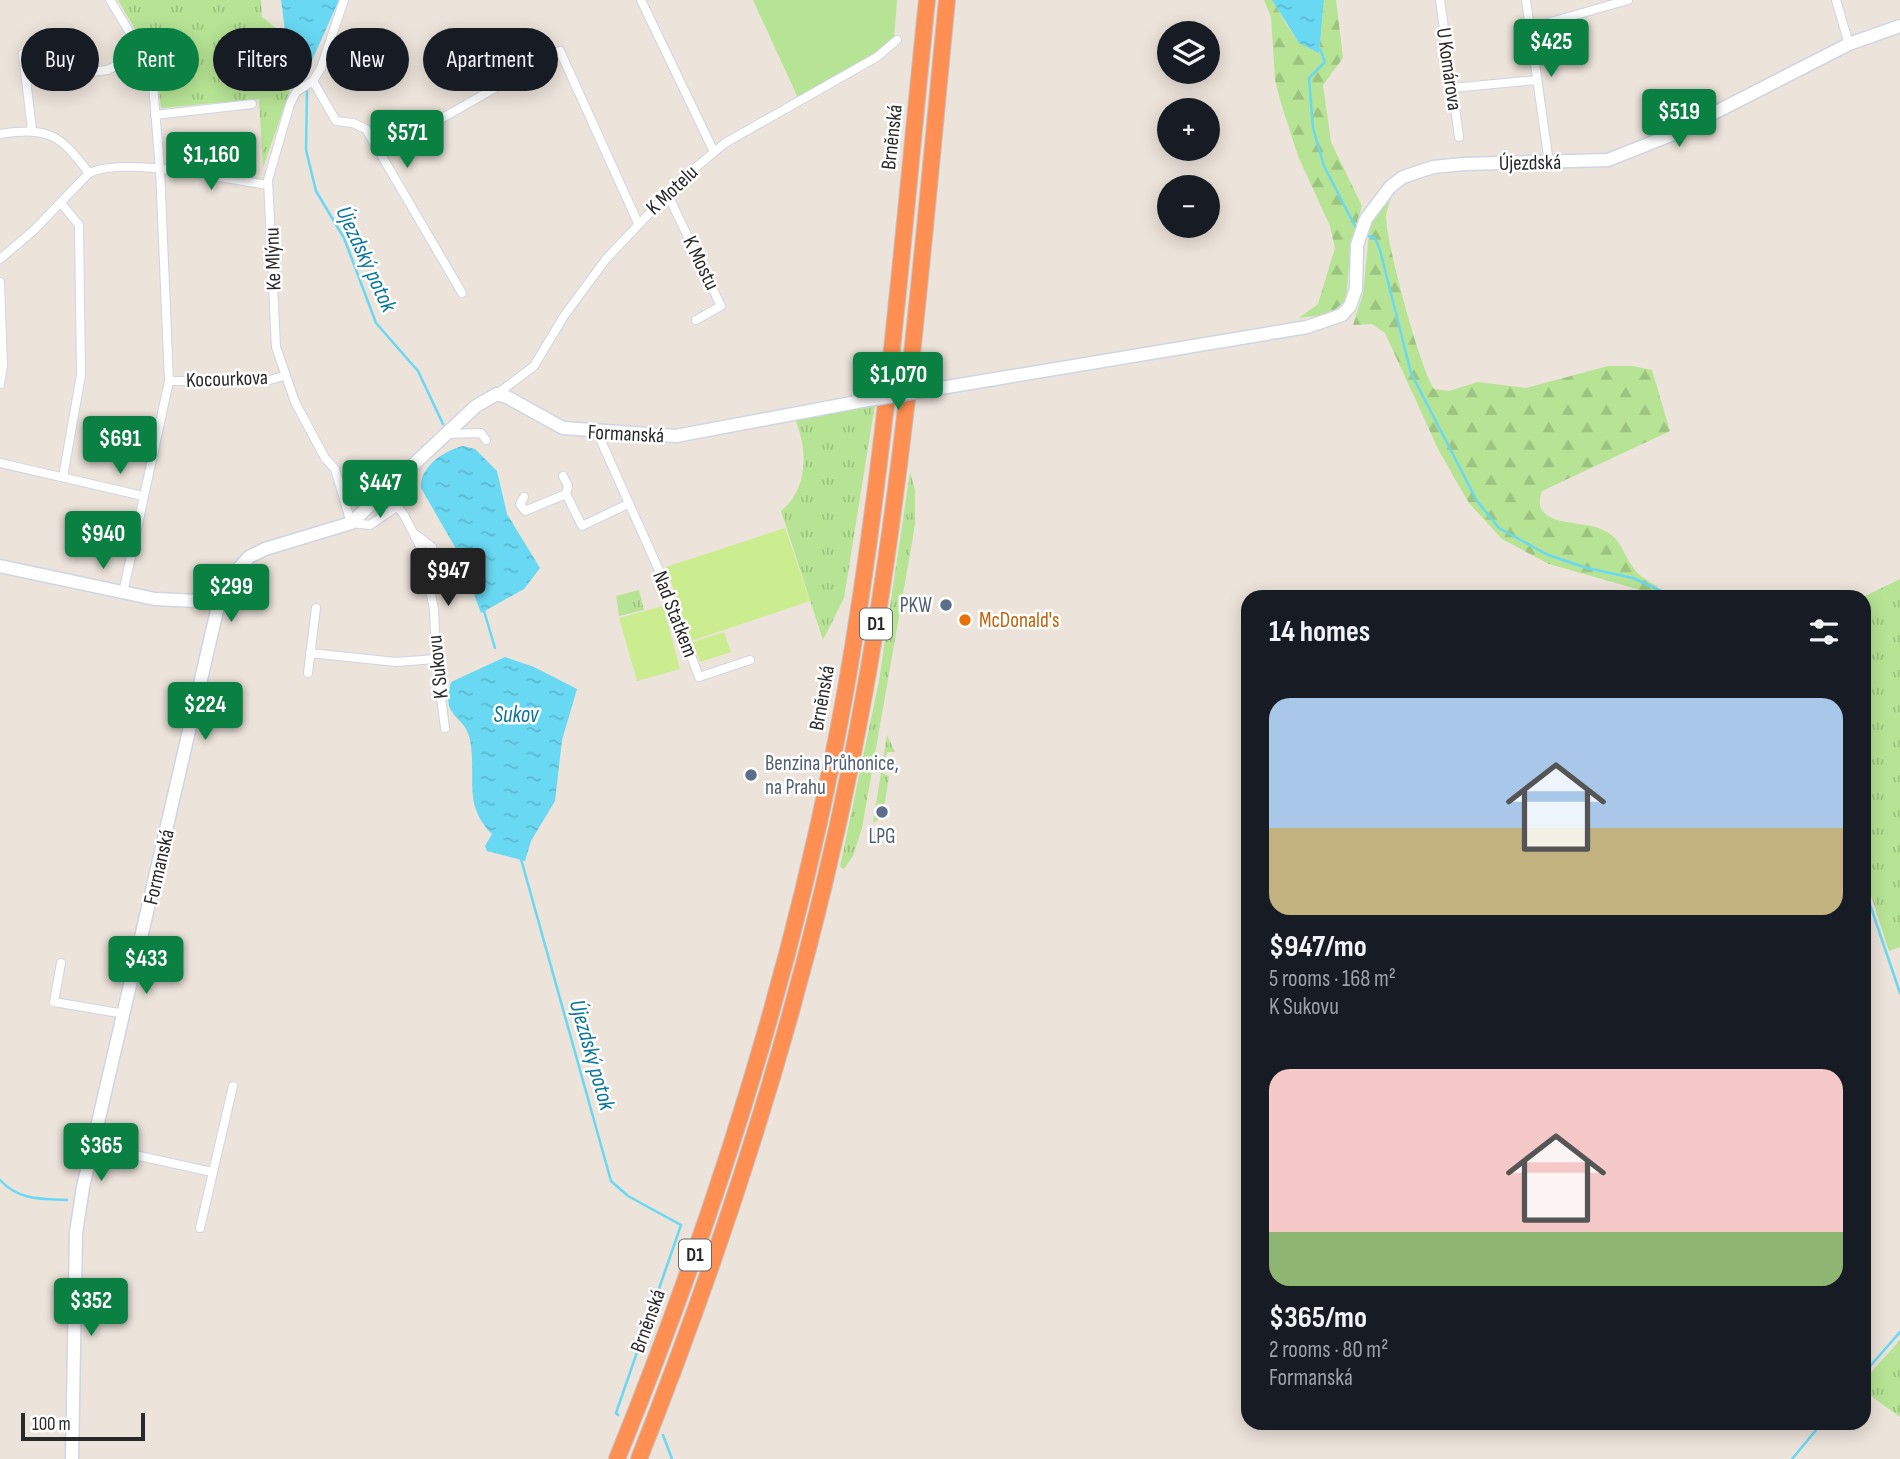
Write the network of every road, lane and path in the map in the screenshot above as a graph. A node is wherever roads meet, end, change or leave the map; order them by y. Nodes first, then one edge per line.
1 (110, 0) edge
2 (344, 0) edge
3 (641, 0) edge
4 (927, 0) edge
5 (1440, 0) edge
6 (1526, 0) edge
7 (1628, 0) edge
8 (1836, 0) edge
9 (946, 1) edge
10 (1900, 26) edge
11 (127, 28) edge
12 (1530, 28) junction
13 (897, 40) dead end
14 (1849, 44) junction
15 (1537, 80) junction
16 (313, 81) junction
17 (1452, 88) junction
18 (27, 91) edge
19 (153, 91) edge
20 (252, 104) dead end
21 (155, 115) junction
22 (32, 130) junction
23 (0, 134) edge
24 (1459, 137) dead end
25 (714, 152) junction
26 (381, 153) junction
27 (1549, 163) junction
28 (160, 169) junction
29 (89, 173) junction
30 (268, 185) junction
31 (667, 193) junction
32 (61, 202) junction
33 (638, 223) junction
34 (0, 260) edge
35 (0, 282) edge
36 (462, 293) dead end
37 (696, 320) dead end
38 (284, 376) junction
39 (169, 381) junction
40 (0, 384) edge
41 (954, 386) joint
42 (496, 394) junction
43 (597, 432) junction
44 (446, 434) junction
45 (486, 440) dead end
46 (0, 463) edge
47 (564, 476) dead end
48 (63, 477) junction
49 (386, 492) junction
50 (566, 494) junction
51 (142, 496) junction
52 (524, 497) dead end
53 (628, 504) junction
54 (398, 506) junction
55 (351, 523) junction
56 (415, 534) junction
57 (432, 547) dead end
58 (0, 568) edge
59 (123, 593) junction
60 (219, 602) junction
61 (316, 608) dead end
62 (310, 653) junction
63 (436, 659) junction
64 (750, 660) dead end
65 (308, 673) dead end
66 (445, 728) dead end
67 (61, 962) dead end
68 (125, 1014) junction
69 (233, 1086) dead end
70 (94, 1146) junction
71 (212, 1172) junction
72 (200, 1228) dead end
73 (72, 1459) edge
74 (617, 1459) edge
75 (639, 1459) edge

1 - 11 street
2 - 16 street, Ke Mlýnu
3 - 25 street
4 - 74 highway, Brněnská / D1
5 - 17 street, U Komárova
6 - 12 street
7 - 12 street
8 - 14 street
9 - 75 highway, Brněnská / D1
10 - 14 street, Újezdská
12 - 15 street
13 - 25 street, K Motelu
14 - 27 street, Újezdská
15 - 17 street
15 - 27 street
16 - 26 street
16 - 30 street, Ke Mlýnu
17 - 24 street, U Komárova
18 - 22 street
19 - 21 street
20 - 21 street
21 - 28 street
22 - 23 street
22 - 29 street
25 - 31 street, K Motelu
26 - 33 street
26 - 36 street
27 - 41 street, Újezdská
28 - 29 street
28 - 30 street
28 - 39 street
29 - 32 street
30 - 38 street, Ke Mlýnu
31 - 33 street, K Motelu
31 - 37 street, K Mostu
32 - 34 street
32 - 48 street
33 - 42 street, K Motelu
35 - 40 street
38 - 39 street, Kocourkova
38 - 55 street, Ke Mlýnu
39 - 51 street
41 - 43 street, Formanská, bridge
42 - 43 street, Formanská
42 - 44 street, Formanská
43 - 53 street, Nad Statkem
44 - 45 street
44 - 49 street, Formanská
46 - 48 street
47 - 50 street
48 - 51 street
49 - 54 street, K Sukovu
49 - 55 street, Formanská
50 - 52 street
50 - 53 street
51 - 59 street
53 - 64 street, Nad Statkem
54 - 55 street, Formanská
54 - 56 street, K Sukovu
55 - 60 street, Formanská
56 - 57 street
56 - 63 street, K Sukovu
58 - 59 street
59 - 60 street
60 - 68 street, Formanská
61 - 62 street
62 - 63 street
62 - 65 street
63 - 66 street, K Sukovu
67 - 68 street
68 - 70 street, Formanská
69 - 71 street
70 - 71 street
70 - 73 street, Formanská
71 - 72 street

